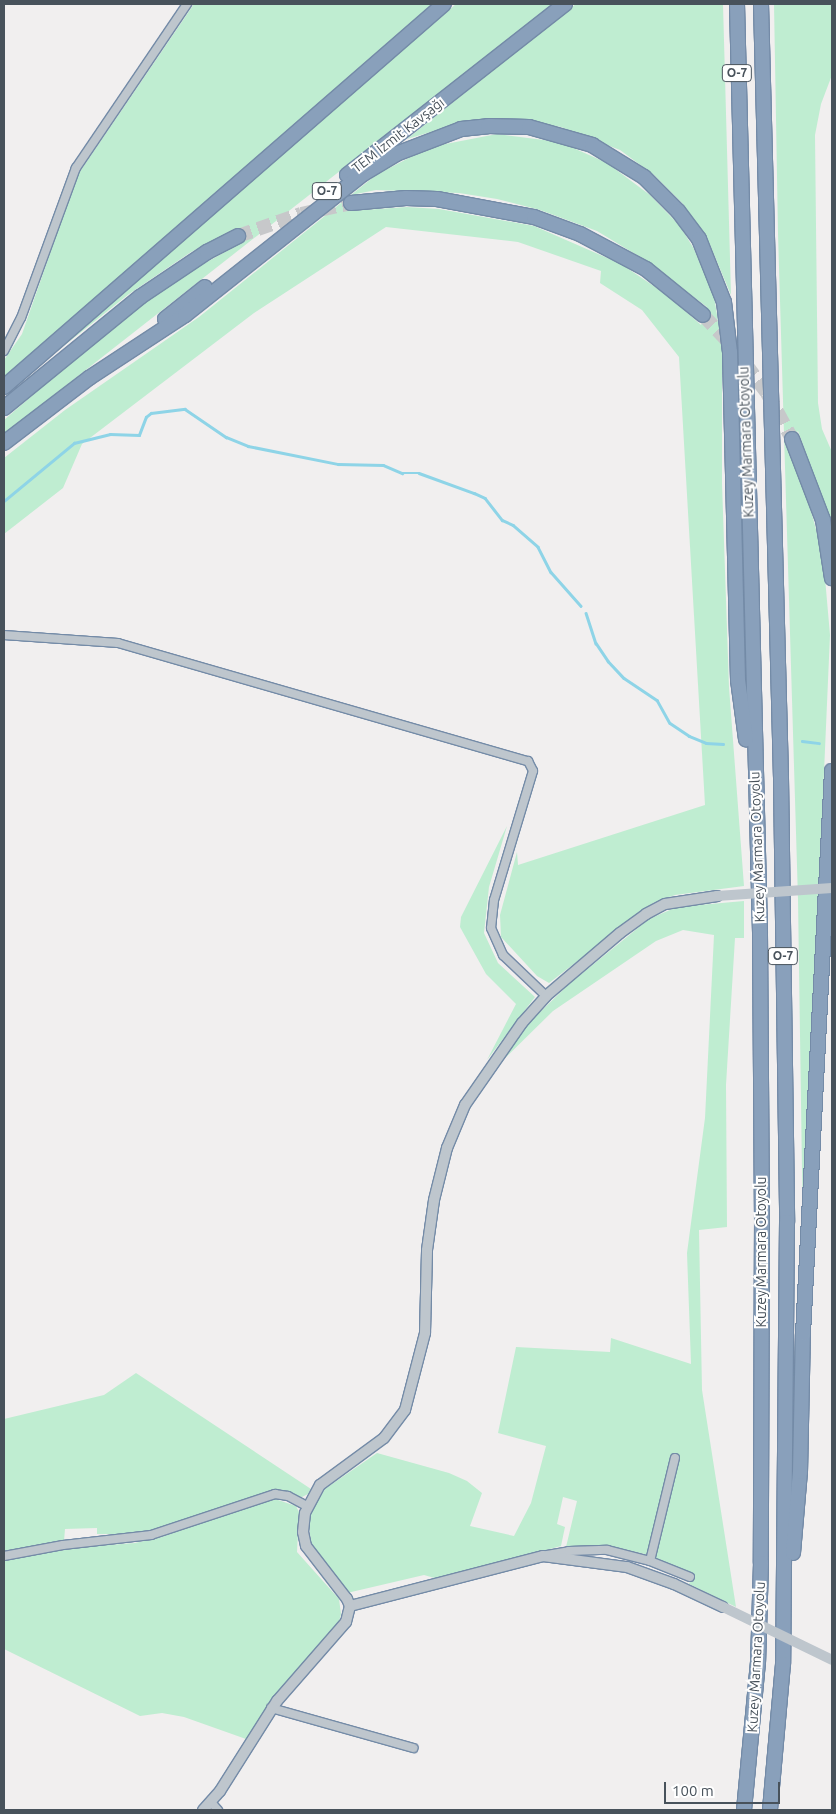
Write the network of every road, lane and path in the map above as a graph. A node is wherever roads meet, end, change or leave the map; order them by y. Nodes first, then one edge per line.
1 (187, 4) edge
2 (444, 4) edge
3 (565, 4) edge
4 (737, 4) edge
5 (761, 4) edge
6 (351, 203) tunnel mouth
7 (238, 236) tunnel mouth
8 (703, 316) tunnel mouth
9 (4, 350) edge
10 (90, 378) junction
11 (4, 387) edge
12 (4, 408) edge
13 (792, 439) tunnel mouth
14 (4, 443) edge
15 (832, 578) edge
16 (4, 635) edge
17 (832, 770) edge
18 (756, 813) junction
19 (832, 888) edge
20 (546, 996) junction
21 (675, 1458) dead end
22 (307, 1506) junction
23 (4, 1556) edge
24 (542, 1556) junction
25 (650, 1561) junction
26 (690, 1577) dead end
27 (350, 1606) junction
28 (832, 1660) edge
29 (783, 1664) junction
30 (272, 1708) junction
31 (413, 1748) dead end
32 (214, 1806) edge
33 (203, 1810) edge
34 (744, 1810) edge
35 (770, 1810) edge

1 - 9 street
2 - 11 highway
3 - 10 highway, TEM İzmit Kavşağı / O-7
4 - 18 highway, Kuzey Marmara Otoyolu / O-7
5 - 29 highway, Kuzey Marmara Otoyolu / O-7
6 - 8 highway
7 - 12 highway
10 - 14 highway, O-7
10 - 18 highway
13 - 15 highway
16 - 20 street
17 - 29 highway
18 - 34 highway, Kuzey Marmara Otoyolu / O-7
19 - 20 street, bridge
20 - 22 street
21 - 25 street
22 - 23 street
22 - 27 street
24 - 25 street
24 - 27 street
24 - 28 street, bridge
25 - 26 street
27 - 30 street
29 - 35 highway, Kuzey Marmara Otoyolu / O-7
30 - 31 street
30 - 32 street
32 - 33 street

